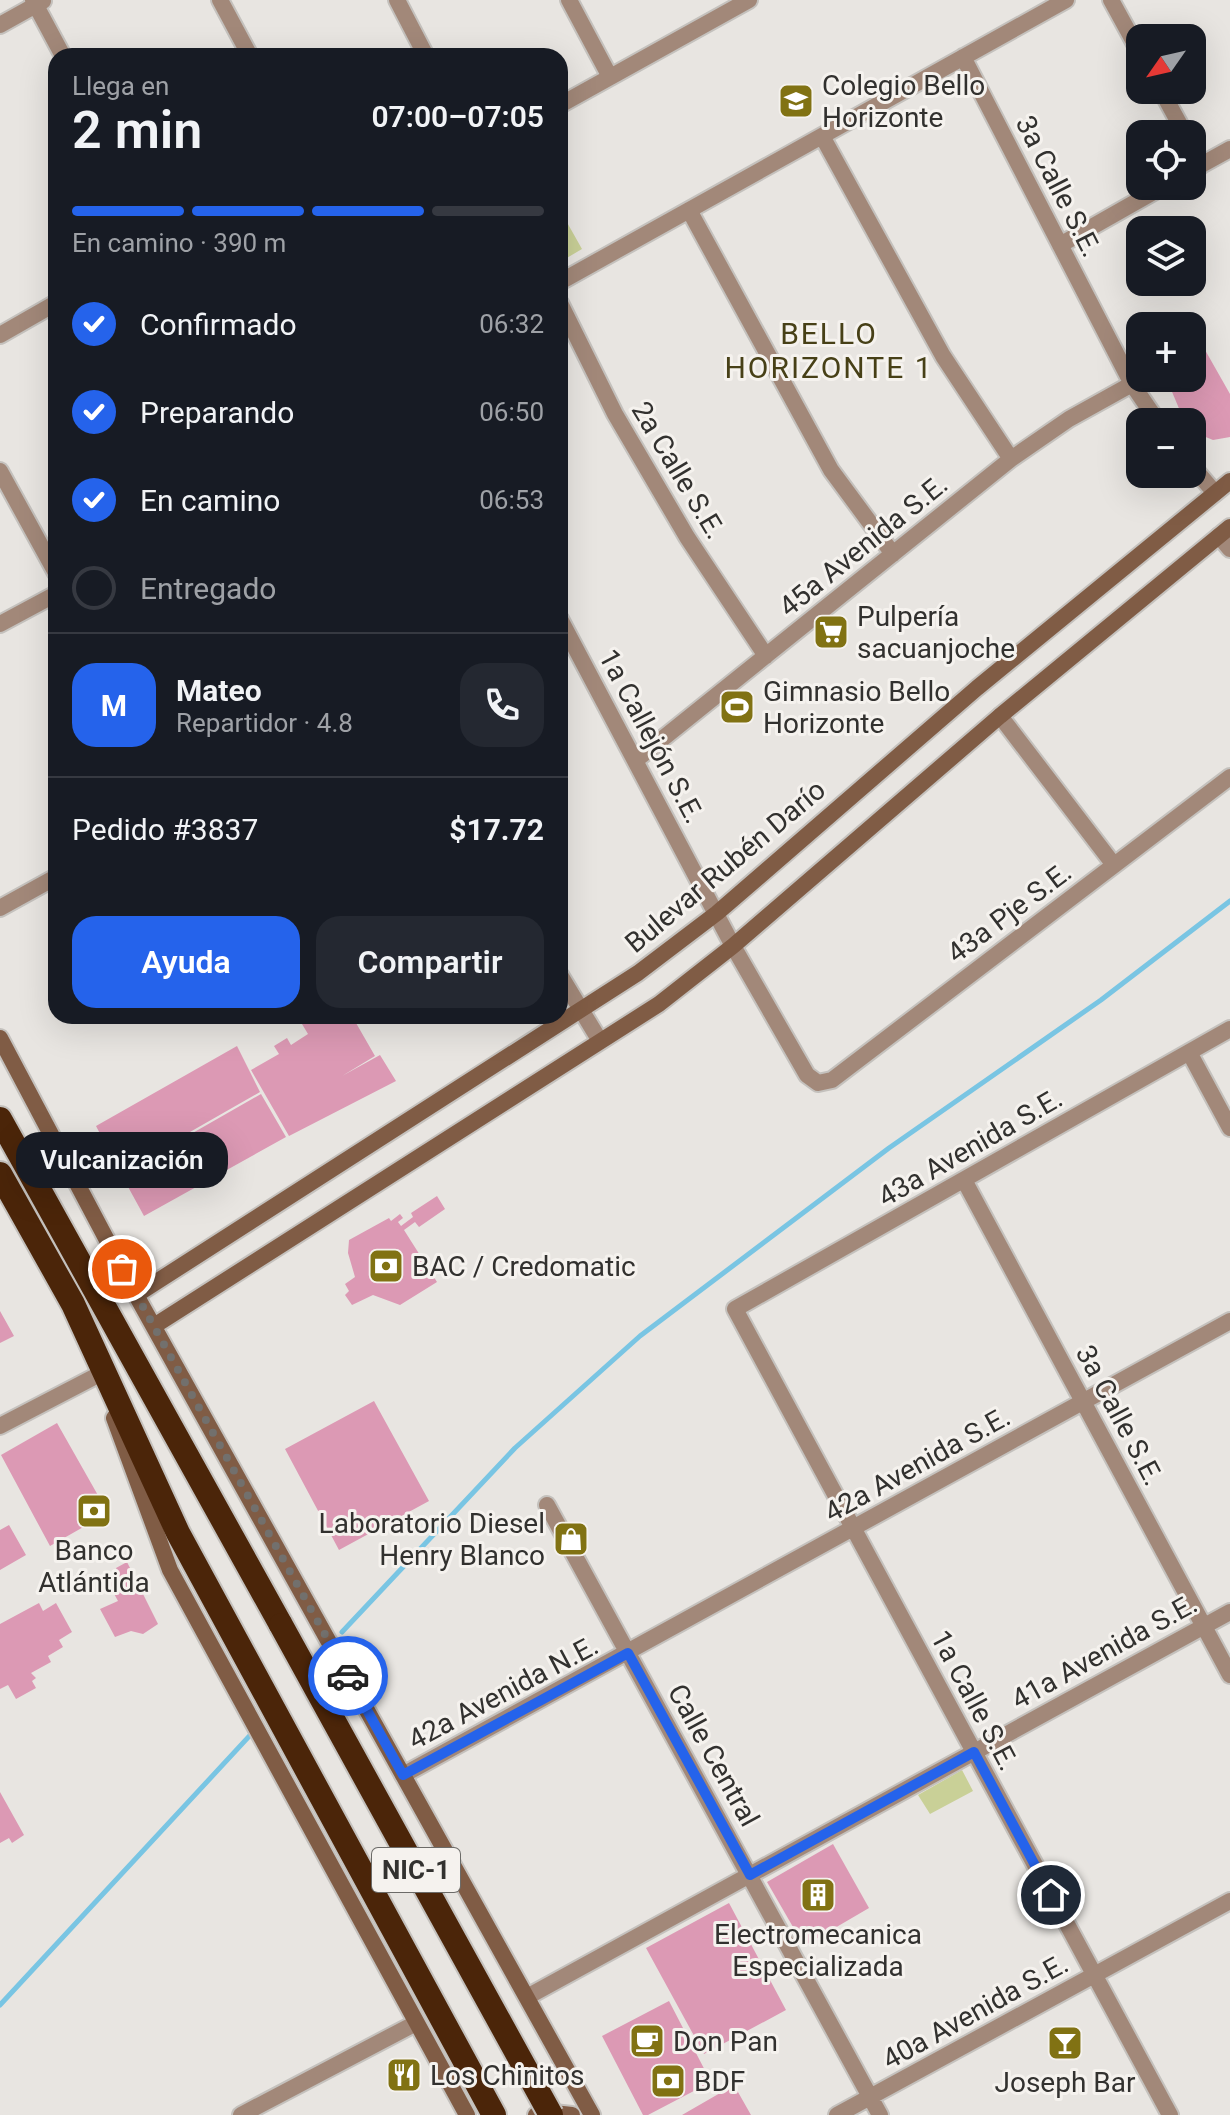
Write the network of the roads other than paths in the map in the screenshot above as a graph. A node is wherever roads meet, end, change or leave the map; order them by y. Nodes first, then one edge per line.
1 (220, 0) edge
2 (397, 0) edge
3 (569, 0) edge
4 (747, 0) edge
5 (1066, 0) edge
6 (1111, 0) edge
7 (38, 1) edge
8 (0, 25) edge
9 (1126, 27) edge
10 (59, 48) edge
11 (246, 48) edge
12 (422, 48) edge
13 (963, 57) junction
14 (610, 77) junction
15 (568, 101) edge
16 (822, 136) junction
17 (1230, 149) edge
18 (1206, 163) edge
19 (1139, 200) edge
20 (689, 210) junction
21 (1060, 245) junction
22 (568, 278) edge
23 (48, 308) edge
24 (568, 319) edge
25 (0, 335) edge
26 (1126, 372) edge
27 (1126, 387) edge
28 (1011, 459) junction
29 (0, 471) edge
30 (1230, 481) edge
31 (1206, 482) edge
32 (1215, 493) junction
33 (1226, 538) edge
34 (893, 554) junction
35 (48, 558) edge
36 (48, 598) edge
37 (0, 624) edge
38 (568, 634) edge
39 (766, 656) junction
40 (1000, 716) junction
41 (636, 760) junction
42 (1230, 777) edge
43 (1114, 865) junction
44 (48, 881) edge
45 (0, 908) edge
46 (717, 913) junction
47 (733, 946) junction
48 (568, 988) edge
49 (580, 1008) junction
50 (568, 1016) edge
51 (555, 1024) edge
52 (1230, 1029) edge
53 (0, 1038) edge
54 (600, 1041) junction
55 (1189, 1052) junction
56 (818, 1083) joint
57 (0, 1119) edge
58 (1230, 1128) edge
59 (0, 1174) edge
60 (964, 1180) junction
61 (136, 1295) junction
62 (73, 1304) junction
63 (735, 1309) joint
64 (1230, 1321) edge
65 (154, 1326) junction
66 (98, 1375) junction
67 (1084, 1402) junction
68 (0, 1426) edge
69 (547, 1505) dead end
70 (853, 1529) junction
71 (1230, 1612) edge
72 (1203, 1627) junction
73 (628, 1653) junction
74 (1230, 1675) edge
75 (974, 1752) junction
76 (403, 1775) junction
77 (750, 1875) junction
78 (1230, 1901) edge
79 (1095, 1975) junction
80 (527, 1997) junction
81 (416, 2023) junction
82 (871, 2097) junction
83 (269, 2108) edge
84 (241, 2115) edge
85 (467, 2115) edge
86 (494, 2115) edge
87 (536, 2115) edge
88 (551, 2115) edge
89 (572, 2115) edge
90 (592, 2115) edge
91 (837, 2115) edge
92 (880, 2115) edge
93 (1170, 2115) edge

1 - 11 street
2 - 12 street
3 - 14 street
4 - 14 street
5 - 13 street
6 - 9 street
7 - 8 street
7 - 10 street
13 - 16 street
13 - 21 street, 3a Calle S.E.
14 - 15 street
16 - 20 street
16 - 28 street
17 - 18 street
19 - 21 street
20 - 22 street
20 - 34 street
21 - 26 street, 3a Calle S.E.
23 - 25 street
24 - 39 street, 2a Calle S.E.
27 - 28 street, 45a Avenida S.E.
28 - 34 street, 45a Avenida S.E.
29 - 35 street
30 - 32 street, Bulevar Rubén Darío
31 - 32 street
32 - 46 street, Bulevar Rubén Darío
33 - 40 street
34 - 39 street, 45a Avenida S.E.
36 - 37 street
38 - 41 street, 1a Callejón S.E.
39 - 41 street, 45a Avenida S.E.
40 - 43 street
40 - 47 street
41 - 46 street, 1a Callejón S.E.
42 - 43 street, 43a Pje S.E.
43 - 56 street, 43a Pje S.E.
44 - 45 street
46 - 47 street, 1a Callejón S.E.
46 - 49 street, Bulevar Rubén Darío
47 - 54 street
47 - 56 street, 1a Callejón S.E.
48 - 49 street
49 - 50 street, Bulevar Rubén Darío
49 - 54 street
51 - 61 street, Bulevar Rubén Darío
52 - 55 street, 43a Avenida S.E.
53 - 61 street
54 - 65 street
55 - 58 street
55 - 60 street, 43a Avenida S.E.
57 - 88 highway, NIC-1, bridge
59 - 62 highway, NIC-1
60 - 63 street, 43a Avenida S.E.
60 - 67 street, 3a Calle S.E.
61 - 65 street
62 - 66 street
62 - 86 highway, NIC-1
63 - 70 street, 1a Calle S.E.
64 - 67 street, 42a Avenida S.E.
65 - 76 street
66 - 68 street
66 - 81 street
67 - 70 street, 42a Avenida S.E.
67 - 72 street, 3a Calle S.E.
69 - 73 street, Calle Central
70 - 73 street, 42a Avenida S.E.
70 - 75 street, 1a Calle S.E.
71 - 72 street, 41a Avenida S.E.
72 - 74 street, 3a Calle S.E.
72 - 75 street, 41a Avenida S.E.
73 - 76 street, 42a Avenida N.E.
73 - 77 street, Calle Central
75 - 77 street, 41a Avenida S.E.
75 - 79 street, 1a Calle S.E.
76 - 80 street
77 - 80 street, 41a Avenida S.E.
77 - 82 street, Calle Central
78 - 79 street, 40a Avenida S.E.
79 - 82 street, 40a Avenida S.E.
79 - 93 street, 1a Calle S.E.
80 - 90 street
81 - 83 street
81 - 85 street
82 - 91 street, 40a Avenida S.E.
82 - 92 street, Calle Central
83 - 84 street
87 - 89 street

